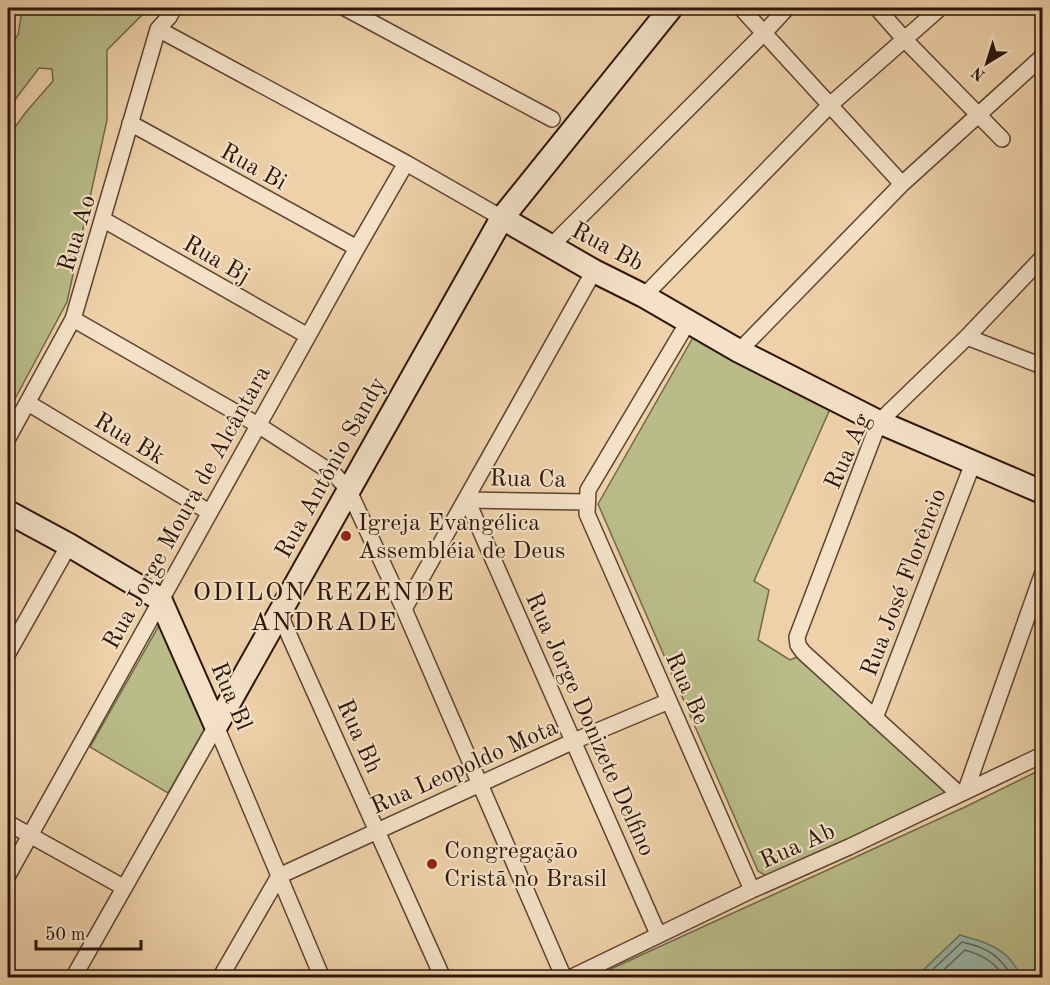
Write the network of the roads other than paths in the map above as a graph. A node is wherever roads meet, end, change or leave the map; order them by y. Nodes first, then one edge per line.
1 (174, 8) edge
2 (345, 8) edge
3 (670, 8) edge
4 (741, 8) edge
5 (787, 8) edge
6 (877, 8) edge
7 (940, 8) edge
8 (158, 29) junction
9 (764, 33) junction
10 (905, 40) junction
11 (1042, 57) edge
12 (831, 104) junction
13 (981, 115) junction
14 (552, 119) dead end
15 (130, 123) junction
16 (1002, 139) dead end
17 (406, 163) junction
18 (902, 184) junction
19 (502, 218) junction
20 (104, 220) junction
21 (551, 246) junction
22 (357, 248) junction
23 (1042, 258) edge
24 (594, 271) junction
25 (644, 296) junction
26 (73, 319) junction
27 (688, 322) junction
28 (308, 336) junction
29 (966, 337) junction
30 (739, 351) junction
31 (1042, 366) edge
32 (28, 403) junction
33 (879, 422) junction
34 (258, 424) junction
35 (8, 438) edge
36 (973, 463) junction
37 (348, 489) junction
38 (1042, 492) edge
39 (467, 500) junction
40 (587, 502) junction
41 (8, 512) edge
42 (209, 512) junction
43 (69, 544) junction
44 (1042, 575) edge
45 (160, 599) junction
46 (404, 609) junction
47 (279, 613) junction
48 (8, 653) edge
49 (669, 701) junction
50 (875, 718) junction
51 (216, 726) junction
52 (574, 741) junction
53 (1042, 754) edge
54 (480, 784) junction
55 (962, 792) junction
56 (8, 823) edge
57 (377, 830) junction
58 (30, 835) junction
59 (8, 875) edge
60 (279, 876) junction
61 (123, 887) junction
62 (752, 890) junction
63 (658, 934) junction
64 (73, 978) edge
65 (220, 978) edge
66 (322, 978) edge
67 (443, 978) edge
68 (564, 978) edge
69 (570, 978) edge

1 - 8 street
2 - 14 street
3 - 19 street, Rua Antônio Sandy
4 - 9 street
5 - 9 street
6 - 10 street
7 - 10 street
8 - 15 street, Rua Ao
8 - 17 street, Rua Bb
9 - 12 street
9 - 21 street
10 - 12 street
10 - 13 street
11 - 13 street
12 - 18 street
12 - 25 street
13 - 16 street
13 - 18 street
15 - 20 street, Rua Ao
15 - 22 street, Rua Bi
17 - 19 street, Rua Bb
17 - 22 street, Rua Jorge Moura de Alcântara
18 - 30 street
19 - 21 street, Rua Bb
19 - 37 street, Rua Antônio Sandy
20 - 26 street, Rua Ao
20 - 28 street, Rua Bj
21 - 24 street, Rua Bb
22 - 28 street, Rua Jorge Moura de Alcântara
23 - 29 street, Rua Ag
24 - 25 street, Rua Bb
24 - 39 street
25 - 27 street, Rua Bb
26 - 32 street, Rua Ao
26 - 34 street
27 - 30 street, Rua Bb
27 - 40 street
28 - 34 street, Rua Jorge Moura de Alcântara
29 - 31 street
29 - 33 street, Rua Ag
30 - 33 street, Rua Bb
32 - 35 street, Rua Ao
32 - 42 street, Rua Bk
33 - 36 street, Rua Bb
33 - 50 street, Rua Ag
34 - 37 street
34 - 42 street, Rua Jorge Moura de Alcântara
36 - 38 street, Rua Bb
36 - 50 street, Rua José Florêncio
37 - 46 street
37 - 47 street, Rua Antônio Sandy
39 - 40 street, Rua Ca
39 - 46 street
39 - 52 street, Rua Jorge Donizete Delfino
40 - 49 street, Rua Be
41 - 43 street
42 - 45 street, Rua Jorge Moura de Alcântara
43 - 45 street
43 - 48 street
44 - 55 street
45 - 51 street, Rua Bl
45 - 58 street, Rua Jorge Moura de Alcântara
46 - 54 street
47 - 51 street, Rua Antônio Sandy
47 - 57 street, Rua Bh
49 - 52 street, Rua Leopoldo Mota
49 - 62 street, Rua Be
50 - 55 street
51 - 60 street, Rua Bl
51 - 61 street, Rua Antônio Sandy
52 - 54 street, Rua Leopoldo Mota
52 - 63 street, Rua Jorge Donizete Delfino
53 - 55 street, Rua Ab
54 - 57 street, Rua Leopoldo Mota
54 - 68 street
55 - 62 street, Rua Ab
56 - 58 street
57 - 60 street, Rua Leopoldo Mota
57 - 67 street, Rua Bh
58 - 59 street, Rua Jorge Moura de Alcântara
58 - 61 street
60 - 65 street
60 - 66 street, Rua Bl
61 - 64 street, Rua Antônio Sandy
62 - 63 street, Rua Ab
63 - 69 street, Rua Ab

